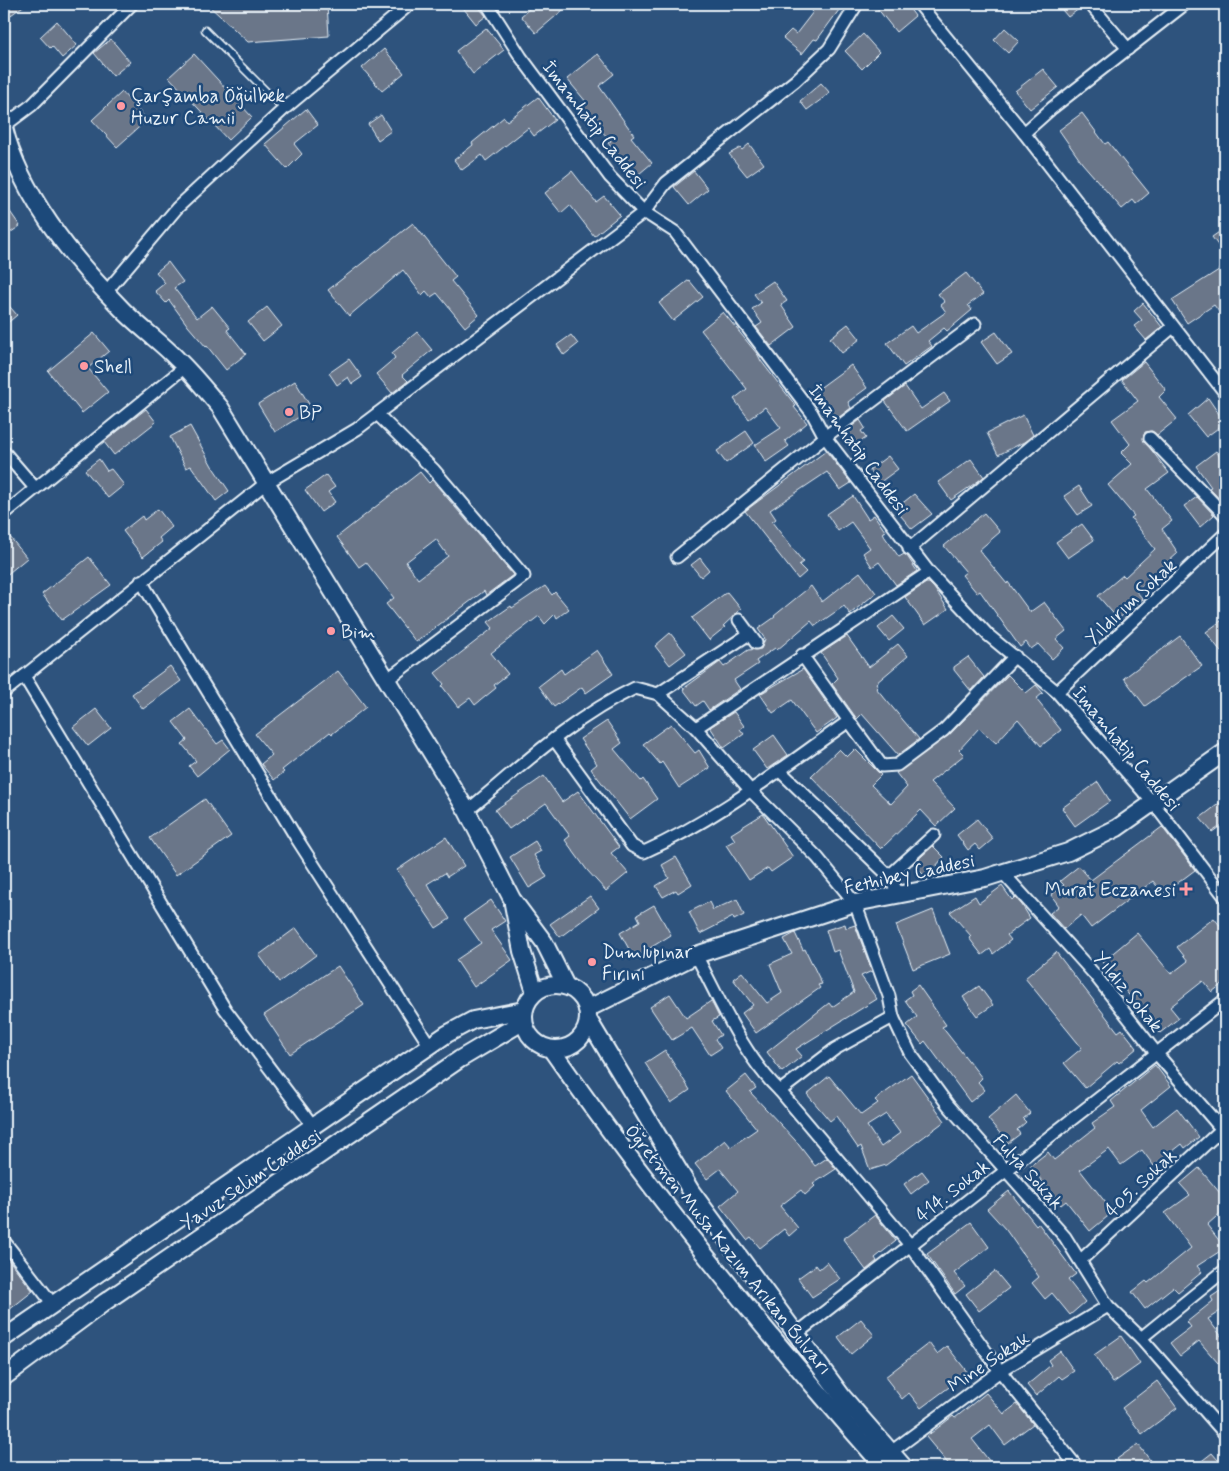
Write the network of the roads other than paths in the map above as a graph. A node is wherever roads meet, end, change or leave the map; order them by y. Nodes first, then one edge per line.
1 (132, 4) edge
2 (410, 4) edge
3 (487, 4) edge
4 (857, 4) edge
5 (919, 4) edge
6 (1090, 4) edge
7 (1185, 4) edge
8 (205, 30) dead end
9 (1128, 49) junction
10 (284, 109) junction
11 (4, 127) edge
12 (1024, 133) junction
13 (644, 212) junction
14 (106, 292) junction
15 (975, 324) dead end
16 (1173, 327) junction
17 (185, 367) junction
18 (1225, 393) edge
19 (378, 414) junction
20 (825, 437) junction
21 (1150, 438) dead end
22 (4, 452) edge
23 (266, 483) junction
24 (35, 488) junction
25 (4, 514) edge
26 (1225, 515) edge
27 (1224, 538) edge
28 (909, 549) junction
29 (676, 557) dead end
30 (929, 572) junction
31 (141, 581) junction
32 (739, 620) dead end
33 (802, 655) junction
34 (1015, 656) junction
35 (24, 676) junction
36 (388, 679) junction
37 (4, 692) edge
38 (1057, 692) junction
39 (658, 694) junction
40 (849, 721) junction
41 (696, 728) junction
42 (554, 739) junction
43 (1225, 752) edge
44 (778, 770) junction
45 (750, 790) junction
46 (1154, 804) junction
47 (467, 811) junction
48 (934, 835) dead end
49 (1004, 874) junction
50 (889, 876) junction
51 (899, 895) junction
52 (1225, 896) edge
53 (512, 899) junction
54 (855, 903) junction
55 (696, 955) junction
56 (566, 986) junction
57 (535, 992) junction
58 (1225, 1000) edge
59 (588, 1014) junction
60 (524, 1015) junction
61 (893, 1017) junction
62 (430, 1046) junction
63 (551, 1049) junction
64 (1157, 1054) junction
65 (780, 1091) junction
66 (313, 1126) junction
67 (1224, 1131) edge
68 (1005, 1171) junction
69 (4, 1242) edge
70 (910, 1245) junction
71 (1081, 1260) junction
72 (1225, 1270) edge
73 (52, 1303) junction
74 (1108, 1306) junction
75 (795, 1335) junction
76 (4, 1338) edge
77 (1141, 1338) junction
78 (1000, 1370) junction
79 (4, 1377) edge
80 (1225, 1434) edge
81 (885, 1461) edge
82 (904, 1467) edge
83 (1077, 1467) edge

1 - 11 street
2 - 10 street
3 - 13 street, İmamhatip Caddesi
4 - 13 street
5 - 12 street
6 - 9 street
7 - 9 street
8 - 10 lane
9 - 12 street
10 - 14 street
11 - 14 street
12 - 16 street
13 - 19 street
13 - 20 street, İmamhatip Caddesi
14 - 17 street
15 - 20 street
16 - 18 street
16 - 28 street
17 - 23 street
17 - 24 street
19 - 23 street
19 - 36 street
20 - 28 street, İmamhatip Caddesi
20 - 29 street
21 - 26 street
22 - 24 street
23 - 31 street
23 - 36 street
24 - 25 street
27 - 38 street, Yıldırım Sokak
28 - 30 street, İmamhatip Caddesi
30 - 33 street
30 - 34 street, İmamhatip Caddesi
31 - 35 street
31 - 62 street
32 - 39 street
33 - 40 street
33 - 41 street
34 - 38 street, İmamhatip Caddesi
34 - 40 street
35 - 37 street
35 - 66 street
36 - 47 street
38 - 46 street, İmamhatip Caddesi
39 - 41 street
39 - 42 street
40 - 44 street
41 - 45 street
42 - 45 street
42 - 47 street
43 - 46 street, Fethibey Caddesi
44 - 45 street
44 - 50 street
45 - 54 street
46 - 49 street, Fethibey Caddesi
46 - 52 street, İmamhatip Caddesi
47 - 53 street
48 - 50 street
49 - 51 street, Fethibey Caddesi
49 - 64 street, Yıldız Sokak
50 - 51 street
51 - 54 street, Fethibey Caddesi
53 - 56 street
53 - 57 street
54 - 55 street, Fethibey Caddesi
54 - 61 street, Fulya Sokak
55 - 59 street, Fethibey Caddesi
55 - 65 street
56 - 57 street
56 - 59 street
57 - 60 street
58 - 64 street, 414. Sokak
59 - 63 street
59 - 75 street, Öğretmen Musa Kazım Arıkan Bulvarı
60 - 62 street, Yavuz Selim Caddesi
60 - 63 street
60 - 79 street, Yavuz Selim Caddesi
61 - 65 street
61 - 68 street, Fulya Sokak
62 - 66 street, Yavuz Selim Caddesi
63 - 81 street, Öğretmen Musa Kazım Arıkan Bulvarı
64 - 67 street, Yıldız Sokak
64 - 68 street, 414. Sokak
65 - 70 street
66 - 73 street, Yavuz Selim Caddesi
67 - 71 street, 405. Sokak
68 - 70 street, 414. Sokak
68 - 71 street, Fulya Sokak
69 - 73 street
70 - 75 street, 414. Sokak
70 - 78 street
71 - 74 street, Fulya Sokak
72 - 77 street
73 - 76 street, Yavuz Selim Caddesi
74 - 77 street, Fulya Sokak
74 - 78 street, Mine Sokak
75 - 81 street, Öğretmen Musa Kazım Arıkan Bulvarı
77 - 80 street, Fulya Sokak
78 - 81 street, Mine Sokak
78 - 83 street
81 - 82 street, Öğretmen Musa Kazım Arıkan Bulvarı

